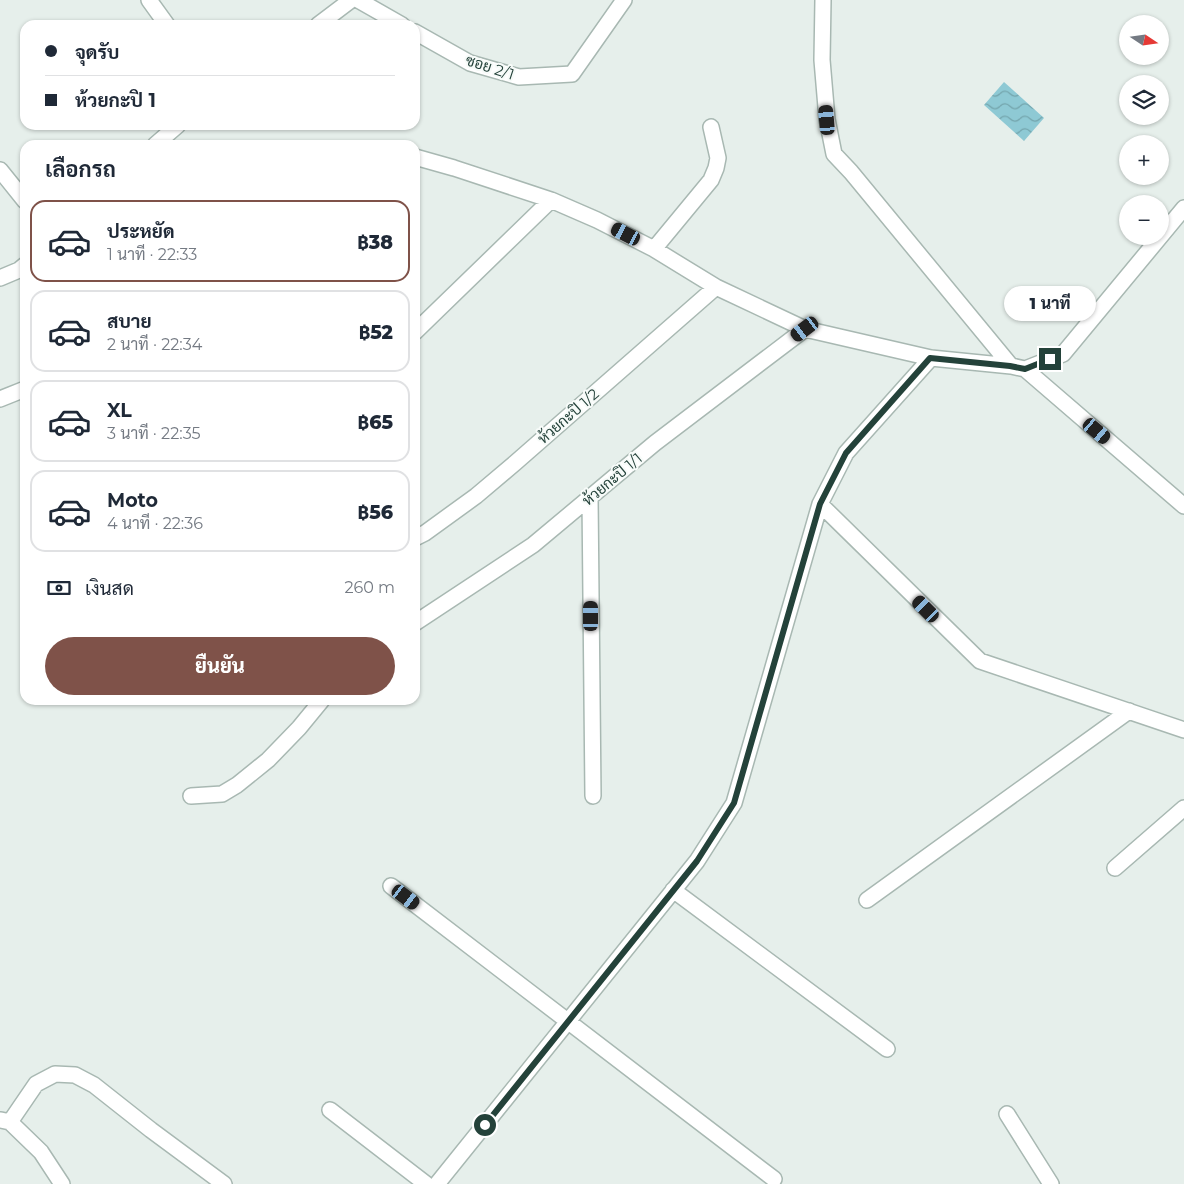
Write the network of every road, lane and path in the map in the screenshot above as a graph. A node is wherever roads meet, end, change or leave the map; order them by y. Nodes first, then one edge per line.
1 (149, 0) edge
2 (351, 0) edge
3 (358, 0) edge
4 (624, 0) edge
5 (823, 0) edge
6 (163, 20) edge
7 (325, 20) edge
8 (393, 20) edge
9 (420, 35) edge
10 (711, 127) dead end
11 (172, 130) edge
12 (161, 140) edge
13 (420, 158) edge
14 (0, 170) edge
15 (20, 196) edge
16 (551, 200) junction
17 (1184, 208) edge
18 (654, 249) junction
19 (20, 269) edge
20 (0, 278) edge
21 (716, 287) junction
22 (420, 327) edge
23 (805, 329) junction
24 (930, 358) junction
25 (1018, 368) junction
26 (20, 391) edge
27 (0, 399) edge
28 (590, 497) junction
29 (820, 504) junction
30 (1184, 506) edge
31 (420, 536) edge
32 (420, 620) edge
33 (318, 705) edge
34 (1129, 711) junction
35 (1184, 730) edge
36 (191, 796) dead end
37 (593, 796) dead end
38 (1184, 808) edge
39 (1115, 868) dead end
40 (391, 886) dead end
41 (673, 890) junction
42 (867, 900) dead end
43 (568, 1022) junction
44 (887, 1048) dead end
45 (330, 1110) dead end
46 (1007, 1114) dead end
47 (5, 1121) edge
48 (205, 1179) edge
49 (774, 1179) dead end
50 (62, 1184) edge
51 (224, 1184) edge
52 (426, 1184) edge
53 (437, 1184) edge
54 (1051, 1184) edge

1 - 6 street
2 - 7 street
3 - 8 street
4 - 9 street, ซอย 2/1
5 - 25 street
10 - 18 street
11 - 12 street
13 - 16 street
14 - 15 street
16 - 18 street
16 - 22 street
17 - 25 street
18 - 21 street
19 - 20 street
21 - 23 street
21 - 31 street, ห้วยกะปิ 1/2
23 - 24 street
23 - 28 street, ห้วยกะปิ 1/1
24 - 25 street
24 - 29 street
25 - 30 street
26 - 27 street
28 - 32 street, ห้วยกะปิ 1/1
28 - 37 street
29 - 34 street
29 - 41 street
33 - 36 street
34 - 35 street
34 - 42 street
38 - 39 street
40 - 43 street
41 - 43 street
41 - 44 street
43 - 49 street
43 - 53 street
45 - 52 street
46 - 54 street
47 - 48 street
47 - 50 street
48 - 51 street

